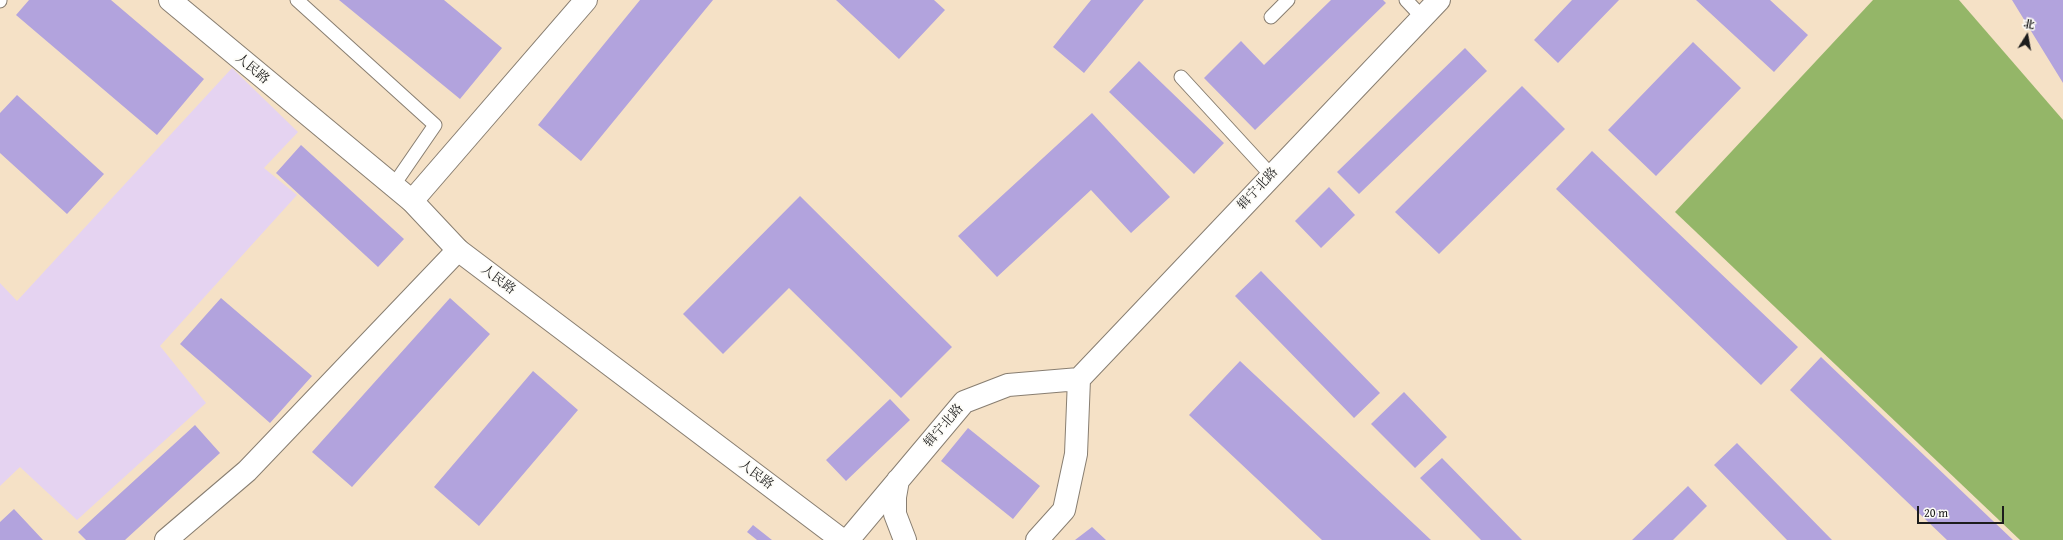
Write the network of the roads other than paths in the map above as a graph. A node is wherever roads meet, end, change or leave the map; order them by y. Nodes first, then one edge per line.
1 (170, 0) edge
2 (297, 0) edge
3 (586, 0) edge
4 (1288, 0) edge
5 (1406, 0) edge
6 (1439, 0) edge
7 (1271, 17) dead end
8 (1423, 18) junction
9 (1182, 77) dead end
10 (1270, 176) junction
11 (393, 186) junction
12 (412, 201) junction
13 (458, 250) junction
14 (1079, 379) junction
15 (898, 480) junction
16 (166, 540) edge
17 (842, 540) edge
18 (848, 540) edge
19 (905, 540) edge
20 (1037, 540) edge

1 - 11 street, 人民路
2 - 11 lane
3 - 12 street
4 - 7 lane
5 - 8 lane
6 - 8 street, 辑宁北路
8 - 10 street, 辑宁北路
9 - 10 lane
10 - 14 street, 辑宁北路
11 - 12 street, 人民路
12 - 13 street, 人民路
13 - 16 street
13 - 17 street, 人民路
14 - 15 street, 辑宁北路
14 - 20 street
15 - 18 street, 辑宁北路
15 - 19 street

